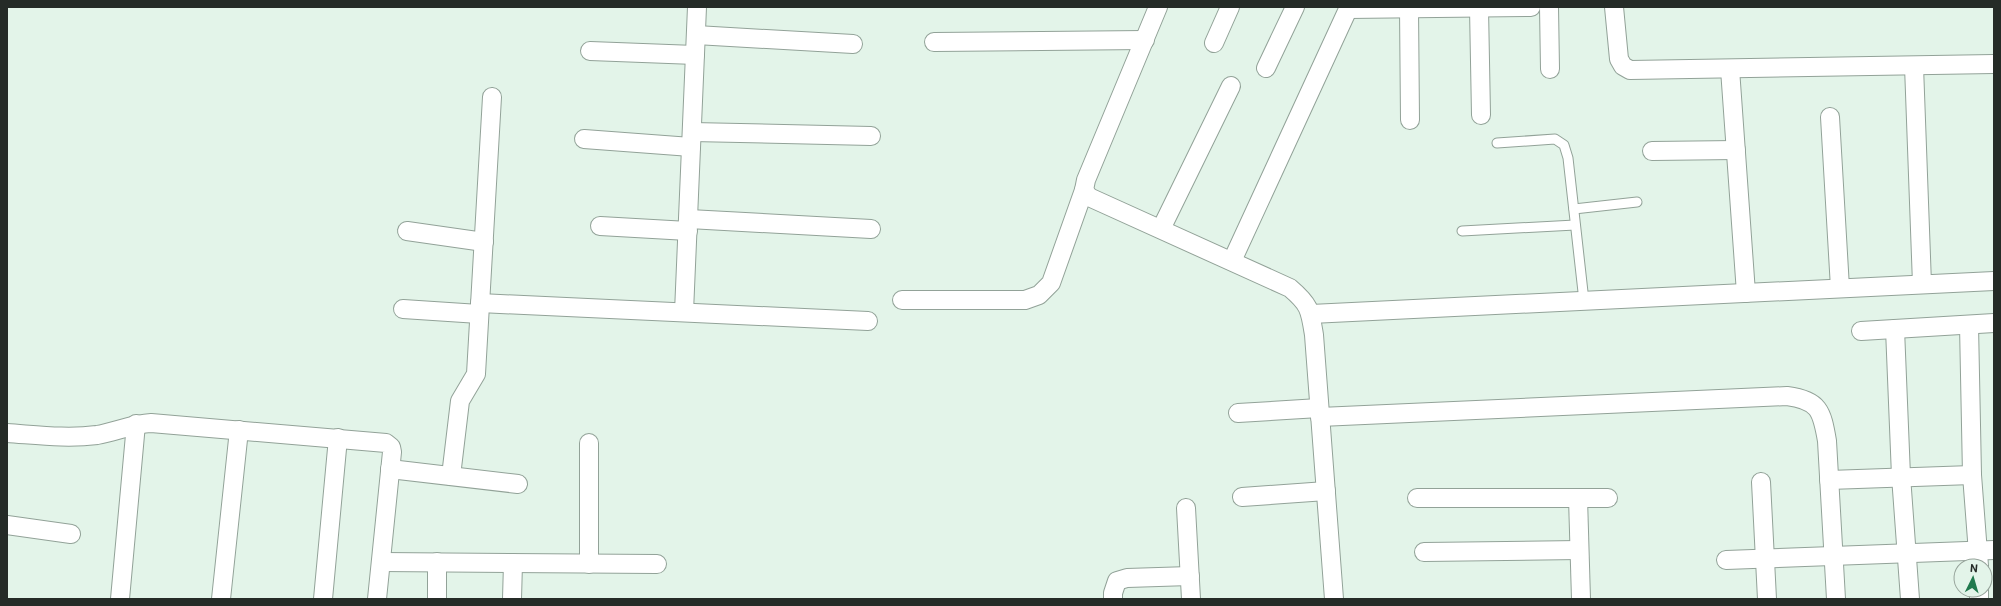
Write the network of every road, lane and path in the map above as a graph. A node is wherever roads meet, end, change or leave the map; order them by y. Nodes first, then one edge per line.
1 (697, 7) edge
2 (1158, 7) edge
3 (1230, 7) edge
4 (1295, 7) edge
5 (1531, 7) edge
6 (1549, 7) edge
7 (1614, 7) edge
8 (1348, 8) edge
9 (1409, 8) junction
10 (1479, 8) edge
11 (696, 35) junction
12 (1145, 40) junction
13 (934, 42) dead end
14 (1214, 43) dead end
15 (853, 44) dead end
16 (590, 51) dead end
17 (695, 55) junction
18 (1994, 64) edge
19 (1914, 66) junction
20 (1266, 68) dead end
21 (1550, 69) dead end
22 (1730, 69) junction
23 (1231, 86) dead end
24 (492, 96) dead end
25 (1481, 116) dead end
26 (1830, 117) dead end
27 (1410, 120) dead end
28 (871, 136) dead end
29 (584, 139) dead end
30 (692, 139) junction
31 (1497, 143) dead end
32 (1736, 150) junction
33 (1652, 151) dead end
34 (1084, 190) junction
35 (1637, 202) dead end
36 (1574, 209) junction
37 (688, 225) junction
38 (1576, 225) junction
39 (600, 226) dead end
40 (871, 229) dead end
41 (1161, 229) junction
42 (407, 231) dead end
43 (1462, 231) dead end
44 (484, 242) junction
45 (1232, 261) junction
46 (1994, 281) edge
47 (1922, 284) junction
48 (1840, 288) junction
49 (1746, 293) junction
50 (902, 300) dead end
51 (1584, 301) junction
52 (403, 309) dead end
53 (480, 309) junction
54 (684, 312) junction
55 (1310, 314) junction
56 (868, 321) dead end
57 (1994, 323) edge
58 (1969, 325) junction
59 (1896, 329) junction
60 (1861, 331) dead end
61 (1320, 412) junction
62 (1238, 413) dead end
63 (136, 424) junction
64 (239, 430) junction
65 (7, 433) edge
66 (338, 438) junction
67 (589, 443) dead end
68 (390, 469) junction
69 (1972, 475) junction
70 (451, 476) junction
71 (1901, 476) junction
72 (1829, 480) junction
73 (1762, 482) dead end
74 (518, 484) dead end
75 (1326, 491) junction
76 (1242, 497) dead end
77 (1417, 498) dead end
78 (1578, 498) junction
79 (1608, 498) dead end
80 (1186, 508) dead end
81 (7, 525) edge
82 (71, 534) dead end
83 (1579, 550) junction
84 (1424, 552) dead end
85 (1906, 554) junction
86 (1834, 556) junction
87 (1984, 556) edge
88 (1766, 558) junction
89 (1726, 560) dead end
90 (381, 562) junction
91 (437, 562) junction
92 (513, 563) junction
93 (589, 564) junction
94 (657, 564) dead end
95 (1190, 576) junction
96 (120, 599) edge
97 (221, 599) edge
98 (323, 599) edge
99 (377, 599) edge
100 (437, 599) edge
101 (512, 599) edge
102 (1113, 599) edge
103 (1191, 599) edge
104 (1334, 599) edge
105 (1581, 599) edge
106 (1767, 599) edge
107 (1836, 599) edge
108 (1910, 599) edge

1 - 11 street
2 - 12 street
3 - 14 street
4 - 20 street
5 - 10 street
6 - 21 street
7 - 22 street
8 - 9 street
8 - 45 street
9 - 10 street
9 - 27 street
10 - 25 street
11 - 15 street
11 - 17 street
12 - 13 street
12 - 34 street
16 - 17 street
17 - 30 street
18 - 19 street
19 - 22 street
19 - 47 street
22 - 32 street
23 - 41 street
24 - 44 street
26 - 48 street
28 - 30 street
29 - 30 street
30 - 37 street
31 - 36 lane
32 - 33 street
32 - 49 street
34 - 41 street
34 - 50 street
35 - 36 lane
36 - 38 lane
37 - 39 street
37 - 40 street
37 - 54 street
38 - 43 lane
38 - 51 lane
41 - 45 street
42 - 44 street
44 - 53 street
45 - 55 street
46 - 47 street
47 - 48 street
48 - 49 street
49 - 51 street
51 - 55 street
52 - 53 street
53 - 54 street
53 - 70 street
54 - 56 street
55 - 61 street
57 - 58 street
58 - 59 street
58 - 69 street
59 - 60 street
59 - 71 street
61 - 62 street
61 - 72 street
61 - 75 street
63 - 64 street
63 - 65 street
63 - 96 street
64 - 66 street
64 - 97 street
66 - 68 street
66 - 98 street
67 - 93 street
68 - 70 street
68 - 90 street
69 - 71 street
69 - 87 street
70 - 74 street
71 - 72 street
71 - 85 street
72 - 86 street
73 - 88 street
75 - 76 street
75 - 104 street
77 - 78 street
78 - 79 street
78 - 83 street
80 - 95 street
81 - 82 street
83 - 84 street
83 - 105 street
85 - 86 street
85 - 87 street
85 - 108 street
86 - 88 street
86 - 107 street
88 - 89 street
88 - 106 street
90 - 91 street
90 - 99 street
91 - 92 street
91 - 100 street
92 - 93 street
92 - 101 street
93 - 94 street
95 - 102 street
95 - 103 street

